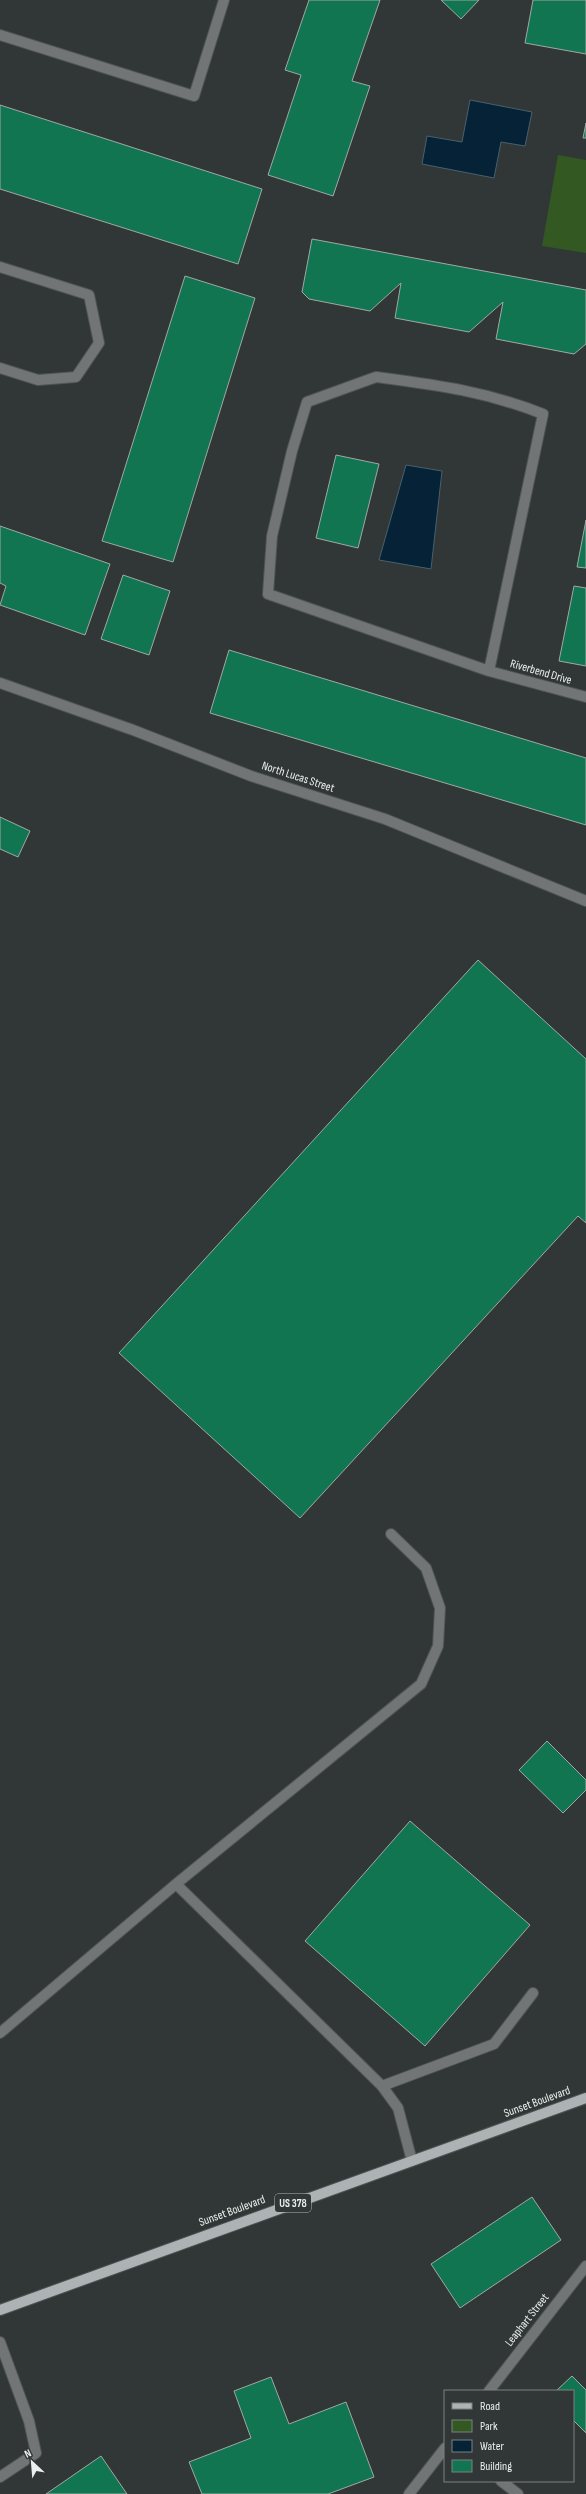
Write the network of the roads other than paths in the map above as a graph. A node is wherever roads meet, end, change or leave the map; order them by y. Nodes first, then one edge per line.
1 (224, 0) edge
2 (0, 35) edge
3 (0, 267) edge
4 (0, 368) edge
5 (489, 671) junction
6 (0, 684) edge
7 (586, 697) edge
8 (586, 900) edge
9 (391, 1534) dead end
10 (176, 1884) junction
11 (533, 1993) dead end
12 (0, 2033) edge
13 (382, 2086) junction
14 (586, 2098) edge
15 (412, 2161) junction
16 (586, 2266) edge
17 (0, 2310) edge
18 (0, 2342) edge
19 (490, 2390) edge
20 (444, 2449) edge
21 (0, 2478) edge
22 (502, 2482) edge
23 (409, 2494) edge
24 (518, 2494) edge

1 - 2 street
3 - 4 street
5 - 5 street, Riverbend Drive
5 - 7 street, Riverbend Drive
6 - 8 street, North Lucas Street
9 - 10 street
10 - 12 street
10 - 13 street
11 - 13 street
13 - 15 street
14 - 15 main road, Sunset Boulevard / US 378
15 - 17 main road, Sunset Boulevard / US 378
16 - 19 street, Leaphart Street
18 - 21 street
20 - 23 street
22 - 24 street

